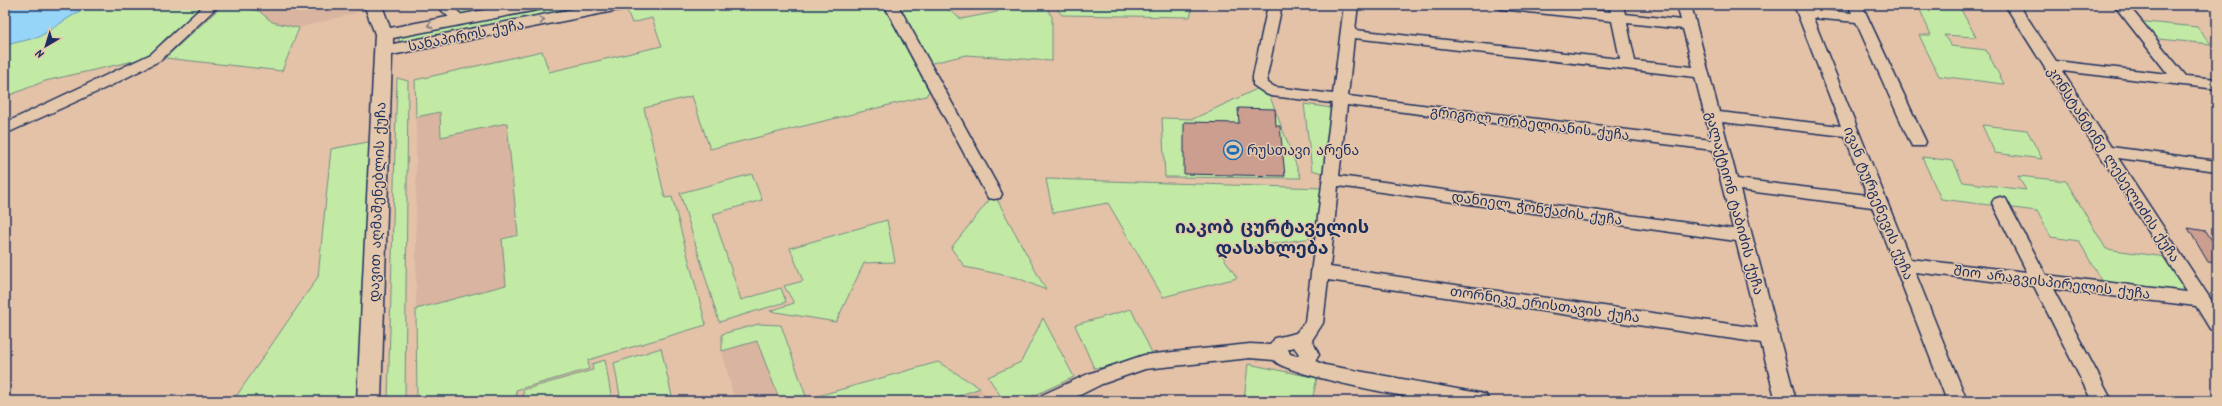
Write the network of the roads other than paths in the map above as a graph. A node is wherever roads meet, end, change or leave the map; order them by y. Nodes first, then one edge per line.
1 (212, 5) edge
2 (373, 5) edge
3 (443, 5) edge
4 (537, 5) edge
5 (619, 5) edge
6 (891, 5) edge
7 (1275, 5) edge
8 (1351, 5) edge
9 (1501, 5) edge
10 (1684, 5) edge
11 (2012, 5) edge
12 (2121, 5) edge
13 (1802, 9) edge
14 (1617, 11) edge
15 (1857, 11) edge
16 (460, 20) junction
17 (1689, 25) junction
18 (1348, 33) junction
19 (384, 43) junction
20 (422, 44) junction
21 (1628, 64) junction
22 (2050, 65) junction
23 (1702, 73) junction
24 (383, 74) junction
25 (2180, 80) junction
26 (2217, 84) edge
27 (1340, 100) junction
28 (1712, 116) junction
29 (5, 129) edge
30 (1851, 132) junction
31 (1918, 142) dead end
32 (1720, 146) junction
33 (2106, 151) junction
34 (2217, 166) edge
35 (1331, 180) junction
36 (1730, 183) junction
37 (994, 194) dead end
38 (1879, 202) junction
39 (2000, 203) dead end
40 (1744, 236) junction
41 (1903, 264) junction
42 (1320, 272) junction
43 (2040, 282) junction
44 (2202, 300) junction
45 (2217, 324) edge
46 (1770, 337) junction
47 (1300, 342) junction
48 (1278, 353) junction
49 (1300, 363) junction
50 (369, 401) edge
51 (1048, 401) edge
52 (1479, 401) edge
53 (1786, 401) edge
54 (1957, 401) edge
55 (2102, 401) edge

1 - 29 street
2 - 19 main road, დავით აღმაშენებლის ქუჩა
3 - 16 street
4 - 16 main road, სანაპიროს ქუჩა
20 -> 5 main road, სანაპიროს ქუჩა
6 - 37 street
7 - 27 street, გრიგოლ ორბელიანის ქუჩა
8 - 18 street
9 - 14 street
10 - 17 street, გალაქტიონ ტაბიძის ქუჩა
11 - 22 street, კონსტანტინე ლესელიძის ქუჩა
12 - 25 street
13 - 15 street
13 - 30 street, ივან ტურგენევის ქუჩა
14 - 17 street
14 - 21 street
15 - 31 street
16 -> 19 main road, სანაპიროს ქუჩა
17 - 23 street, გალაქტიონ ტაბიძის ქუჩა
18 - 21 street
18 - 27 street
19 - 20 main road, სანაპიროს ქუჩა
19 - 24 main road, დავით აღმაშენებლის ქუჩა
20 - 24 main road
21 - 23 street
22 - 25 street
22 - 33 street, კონსტანტინე ლესელიძის ქუჩა
23 - 28 street, გალაქტიონ ტაბიძის ქუჩა
24 - 50 main road, დავით აღმაშენებლის ქუჩა
25 - 26 street
27 - 32 street, გრიგოლ ორბელიანის ქუჩა
27 - 35 street
28 - 30 street
28 - 32 street, გალაქტიონ ტაბიძის ქუჩა
30 - 38 street, ივან ტურგენევის ქუჩა
32 - 36 street, გალაქტიონ ტაბიძის ქუჩა
33 - 34 street
33 - 44 street, კონსტანტინე ლესელიძის ქუჩა
35 - 40 street, დანიელ ჭონქაძის ქუჩა
35 - 42 street
36 - 38 street
36 - 40 street, გალაქტიონ ტაბიძის ქუჩა
38 - 41 street, ივან ტურგენევის ქუჩა
39 - 43 street
40 - 46 street, გალაქტიონ ტაბიძის ქუჩა
41 - 43 street, შიო არაგვისპირელის ქუჩა
41 - 54 street, ივან ტურგენევის ქუჩა
42 - 46 street, თორნიკე ერისთავის ქუჩა
42 - 47 street
43 - 44 street, შიო არაგვისპირელის ქუჩა
43 - 55 street
44 - 45 street, კონსტანტინე ლესელიძის ქუჩა
46 - 53 street, გალაქტიონ ტაბიძის ქუჩა
47 - 48 street
47 - 49 street
48 - 49 street
48 - 51 street
49 - 52 street

